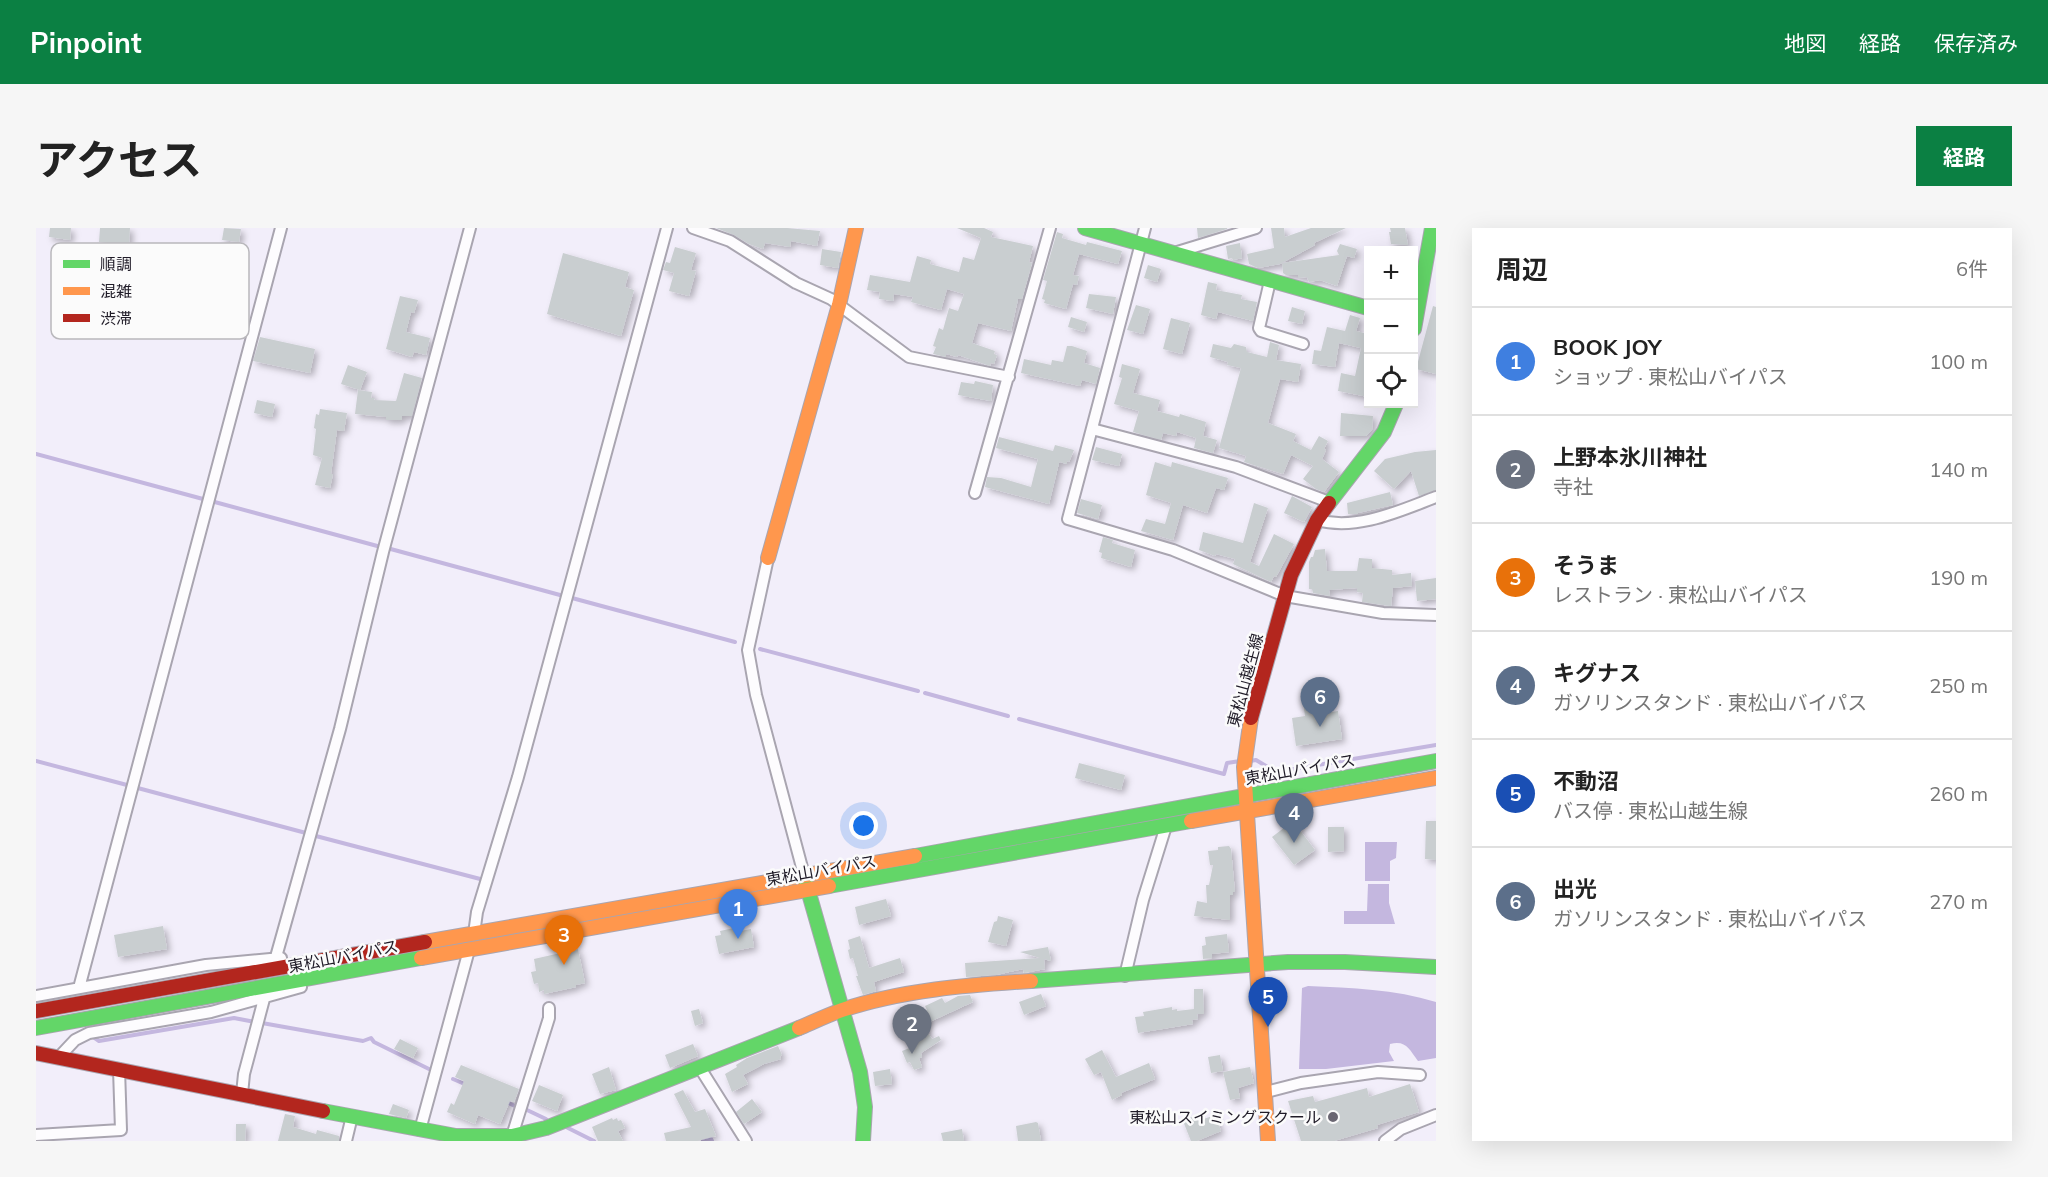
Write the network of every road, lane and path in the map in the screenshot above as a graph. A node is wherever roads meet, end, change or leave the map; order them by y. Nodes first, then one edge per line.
1 (281, 228) edge
2 (470, 228) edge
3 (667, 228) edge
4 (693, 228) edge
5 (856, 228) edge
6 (1050, 228) edge
7 (1085, 228) edge
8 (1146, 228) edge
9 (1256, 228) edge
10 (1432, 228) edge
11 (1141, 245) junction
12 (1174, 253) junction
13 (1270, 281) junction
14 (1418, 303) edge
15 (839, 305) junction
16 (1364, 307) edge
17 (1303, 344) dead end
18 (1009, 377) junction
19 (1394, 408) edge
20 (1092, 429) junction
21 (975, 493) dead end
22 (1436, 497) edge
23 (1329, 502) junction
24 (1317, 520) junction
25 (768, 558) joint
26 (1285, 596) junction
27 (1436, 615) edge
28 (1436, 761) edge
29 (1436, 778) edge
30 (1246, 796) junction
31 (1246, 812) junction
32 (1166, 826) junction
33 (804, 875) junction
34 (807, 889) junction
35 (474, 934) junction
36 (469, 950) junction
37 (276, 957) junction
38 (319, 961) junction
39 (1255, 964) junction
40 (1436, 967) edge
41 (341, 972) junction
42 (1125, 975) junction
43 (80, 988) junction
44 (36, 996) edge
45 (264, 999) junction
46 (549, 1008) dead end
47 (842, 1010) junction
48 (36, 1011) edge
49 (36, 1028) edge
50 (36, 1053) edge
51 (59, 1058) junction
52 (700, 1068) junction
53 (119, 1070) junction
54 (1420, 1075) dead end
55 (1266, 1092) junction
56 (242, 1094) junction
57 (1436, 1115) edge
58 (352, 1116) junction
59 (420, 1130) junction
60 (36, 1135) edge
61 (513, 1138) edge
62 (346, 1141) edge
63 (746, 1141) edge
64 (863, 1141) edge
65 (1268, 1141) edge
66 (1385, 1141) edge

1 - 43 street
2 - 37 street
3 - 35 street
4 - 15 street
5 - 15 main road
6 - 18 street
7 - 11 main road
8 - 11 street
9 - 12 street
10 - 14 main road
11 - 12 main road
11 - 20 street
12 - 13 main road
13 - 16 main road
13 - 17 street
15 - 18 street
15 - 25 main road
18 - 21 street
19 - 23 main road, 東松山越生線
20 - 23 street
20 - 26 street
22 - 24 street
23 - 24 main road, 東松山越生線
24 - 26 main road, 東松山越生線
25 - 33 street
26 - 27 street
26 - 30 main road, 東松山越生線
28 - 30 main road, 東松山バイパス
29 - 31 main road, 東松山バイパス
30 - 31 main road, 東松山越生線
30 - 33 main road, 東松山バイパス
31 - 32 main road, 東松山バイパス
31 - 39 main road, 東松山越生線
32 - 34 main road, 東松山バイパス
32 - 42 street
33 - 34 main road
33 - 35 main road, 東松山バイパス
34 - 36 main road, 東松山バイパス
34 - 47 main road
35 - 38 main road, 東松山バイパス
36 - 41 main road, 東松山バイパス
36 - 59 street
37 - 38 street
37 - 43 street
38 - 48 main road, 東松山バイパス
39 - 40 main road
39 - 42 main road
39 - 55 main road, 東松山越生線
41 - 45 street
41 - 49 main road, 東松山バイパス
42 - 47 main road
43 - 44 street
45 - 51 street
45 - 56 street
46 - 61 street
47 - 52 main road
47 - 64 main road
50 - 51 main road
51 - 53 main road
52 - 61 main road
52 - 63 street
53 - 56 main road
53 - 60 street
54 - 55 street
55 - 65 main road, 東松山越生線
56 - 58 main road
57 - 66 street
58 - 59 main road
58 - 62 street
59 - 61 main road

